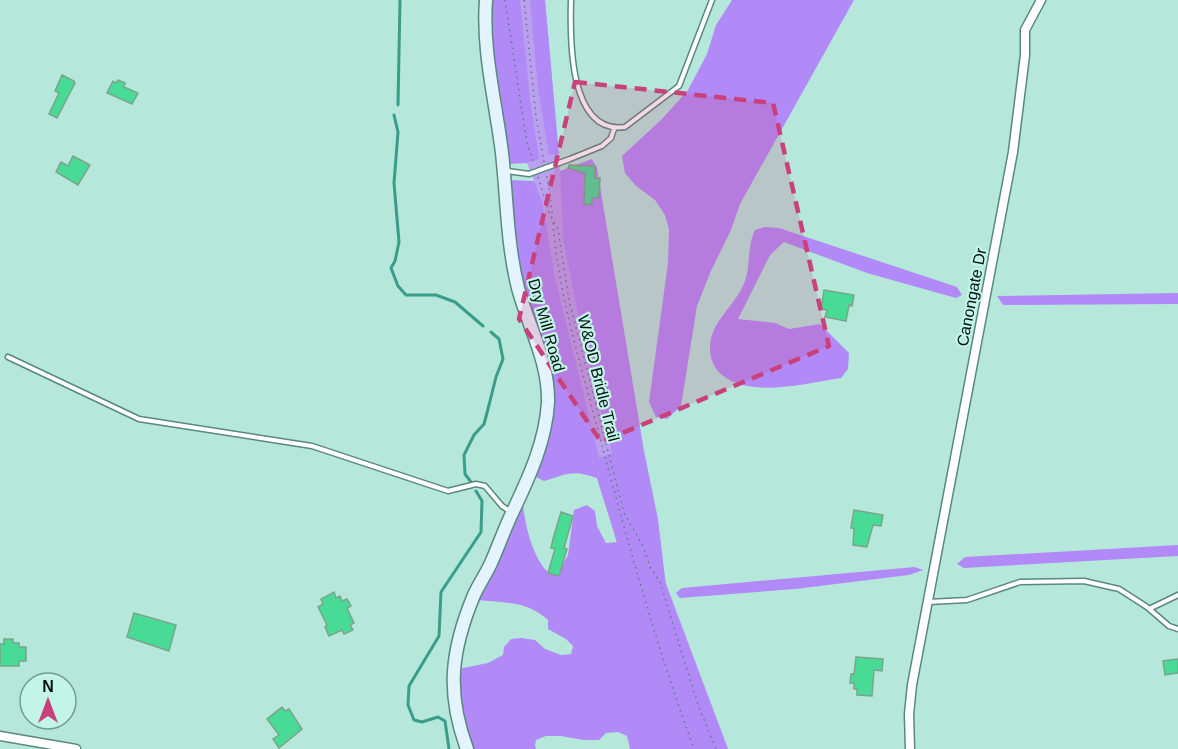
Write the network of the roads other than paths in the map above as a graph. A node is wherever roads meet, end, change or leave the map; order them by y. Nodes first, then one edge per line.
1 (486, 0) edge
2 (571, 0) edge
3 (712, 0) edge
4 (1041, 0) edge
5 (614, 129) junction
6 (504, 171) junction
7 (8, 357) dead end
8 (512, 513) junction
9 (1178, 595) edge
10 (928, 602) junction
11 (1149, 609) junction
12 (1178, 629) edge
13 (0, 736) edge
14 (76, 749) edge
15 (467, 749) edge
16 (910, 749) edge

1 - 6 street, Dry Mill Road
2 - 5 lane
3 - 5 lane
4 - 10 street, Canongate Dr
5 - 6 lane
6 - 8 street, Dry Mill Road
7 - 8 lane
8 - 15 street, Dry Mill Road
9 - 11 lane
10 - 11 lane
10 - 16 street, Canongate Dr
11 - 12 lane
13 - 14 street

